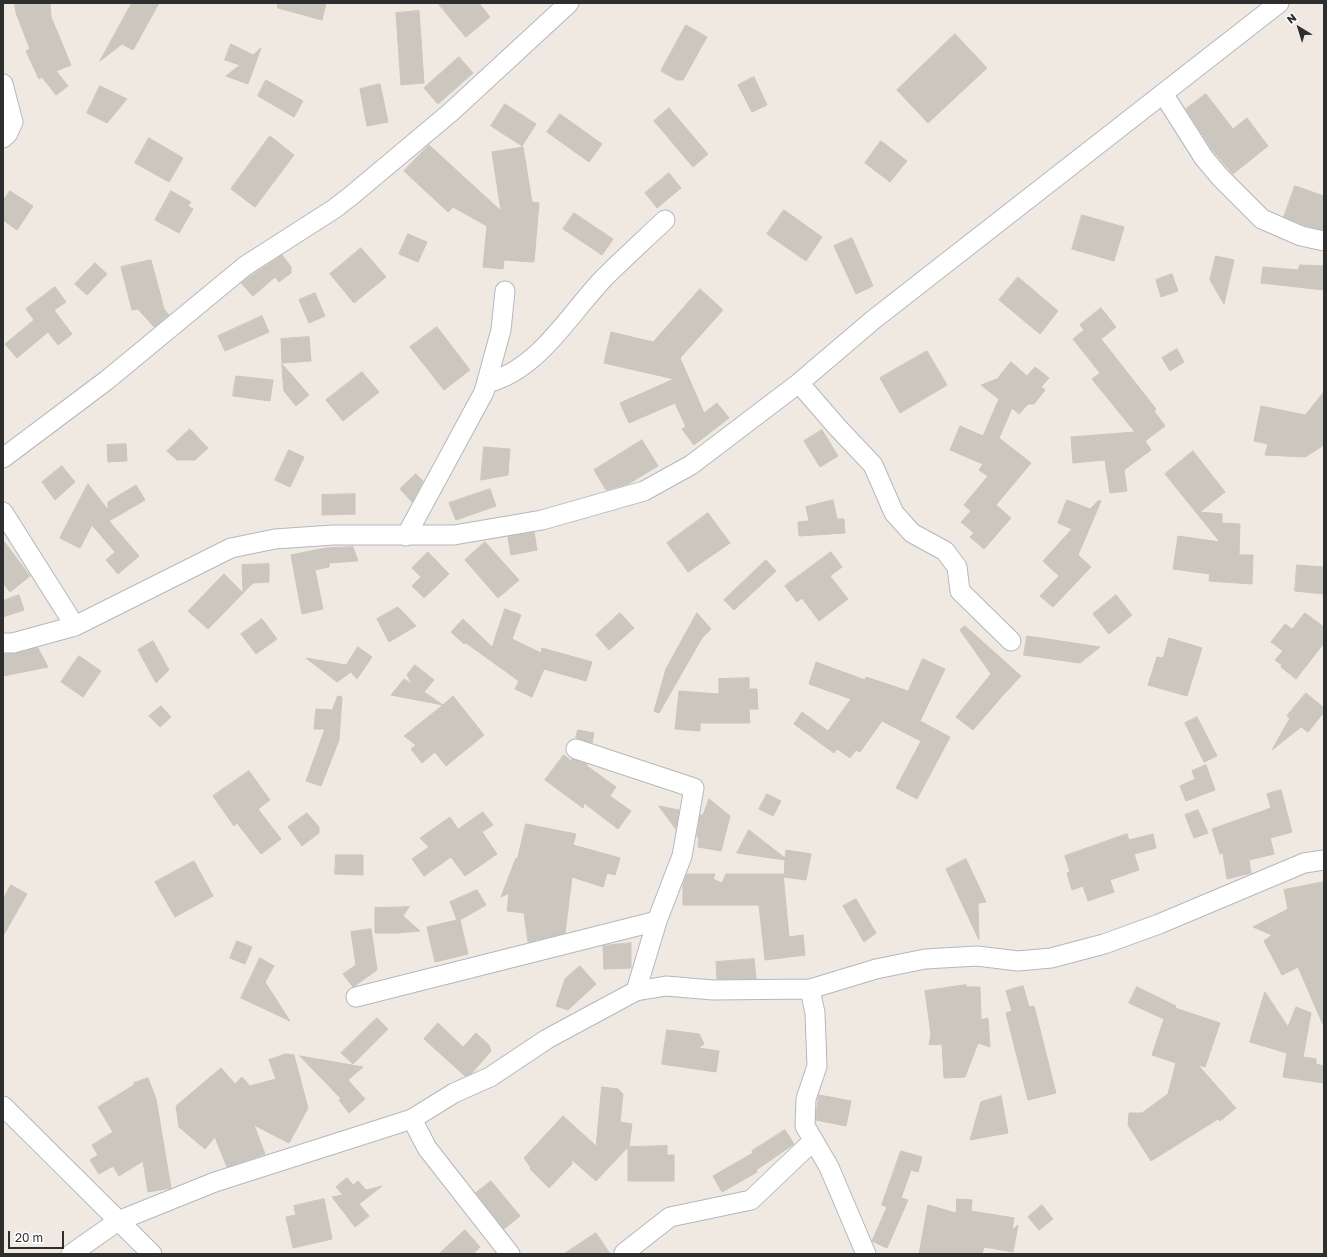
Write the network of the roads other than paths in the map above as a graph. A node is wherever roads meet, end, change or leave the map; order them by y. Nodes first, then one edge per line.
1 (569, 3) edge
2 (1279, 3) edge
3 (3, 84) edge
4 (1164, 95) junction
5 (3, 138) edge
6 (665, 220) dead end
7 (1324, 241) edge
8 (505, 292) dead end
9 (487, 383) junction
10 (799, 383) junction
11 (3, 458) edge
12 (3, 512) edge
13 (406, 536) junction
14 (75, 626) junction
15 (1011, 641) dead end
16 (3, 643) edge
17 (576, 749) dead end
18 (1324, 860) edge
19 (656, 921) junction
20 (810, 990) junction
21 (636, 991) junction
22 (356, 998) dead end
23 (3, 1106) edge
24 (412, 1119) junction
25 (814, 1141) junction
26 (118, 1221) junction
27 (71, 1254) edge
28 (152, 1254) edge
29 (510, 1254) edge
30 (624, 1254) edge
31 (866, 1254) edge

1 - 11 street
2 - 4 street
3 - 5 street
4 - 7 street
4 - 10 street
6 - 9 street
8 - 9 street
9 - 13 street
10 - 13 street
10 - 15 street
12 - 14 street
13 - 14 street
14 - 16 street
17 - 19 street
18 - 20 street
19 - 21 street
19 - 22 street
20 - 21 street
20 - 25 street
21 - 24 street
23 - 26 street
24 - 26 street
24 - 29 street
25 - 30 street
25 - 31 street
26 - 27 street
26 - 28 street

